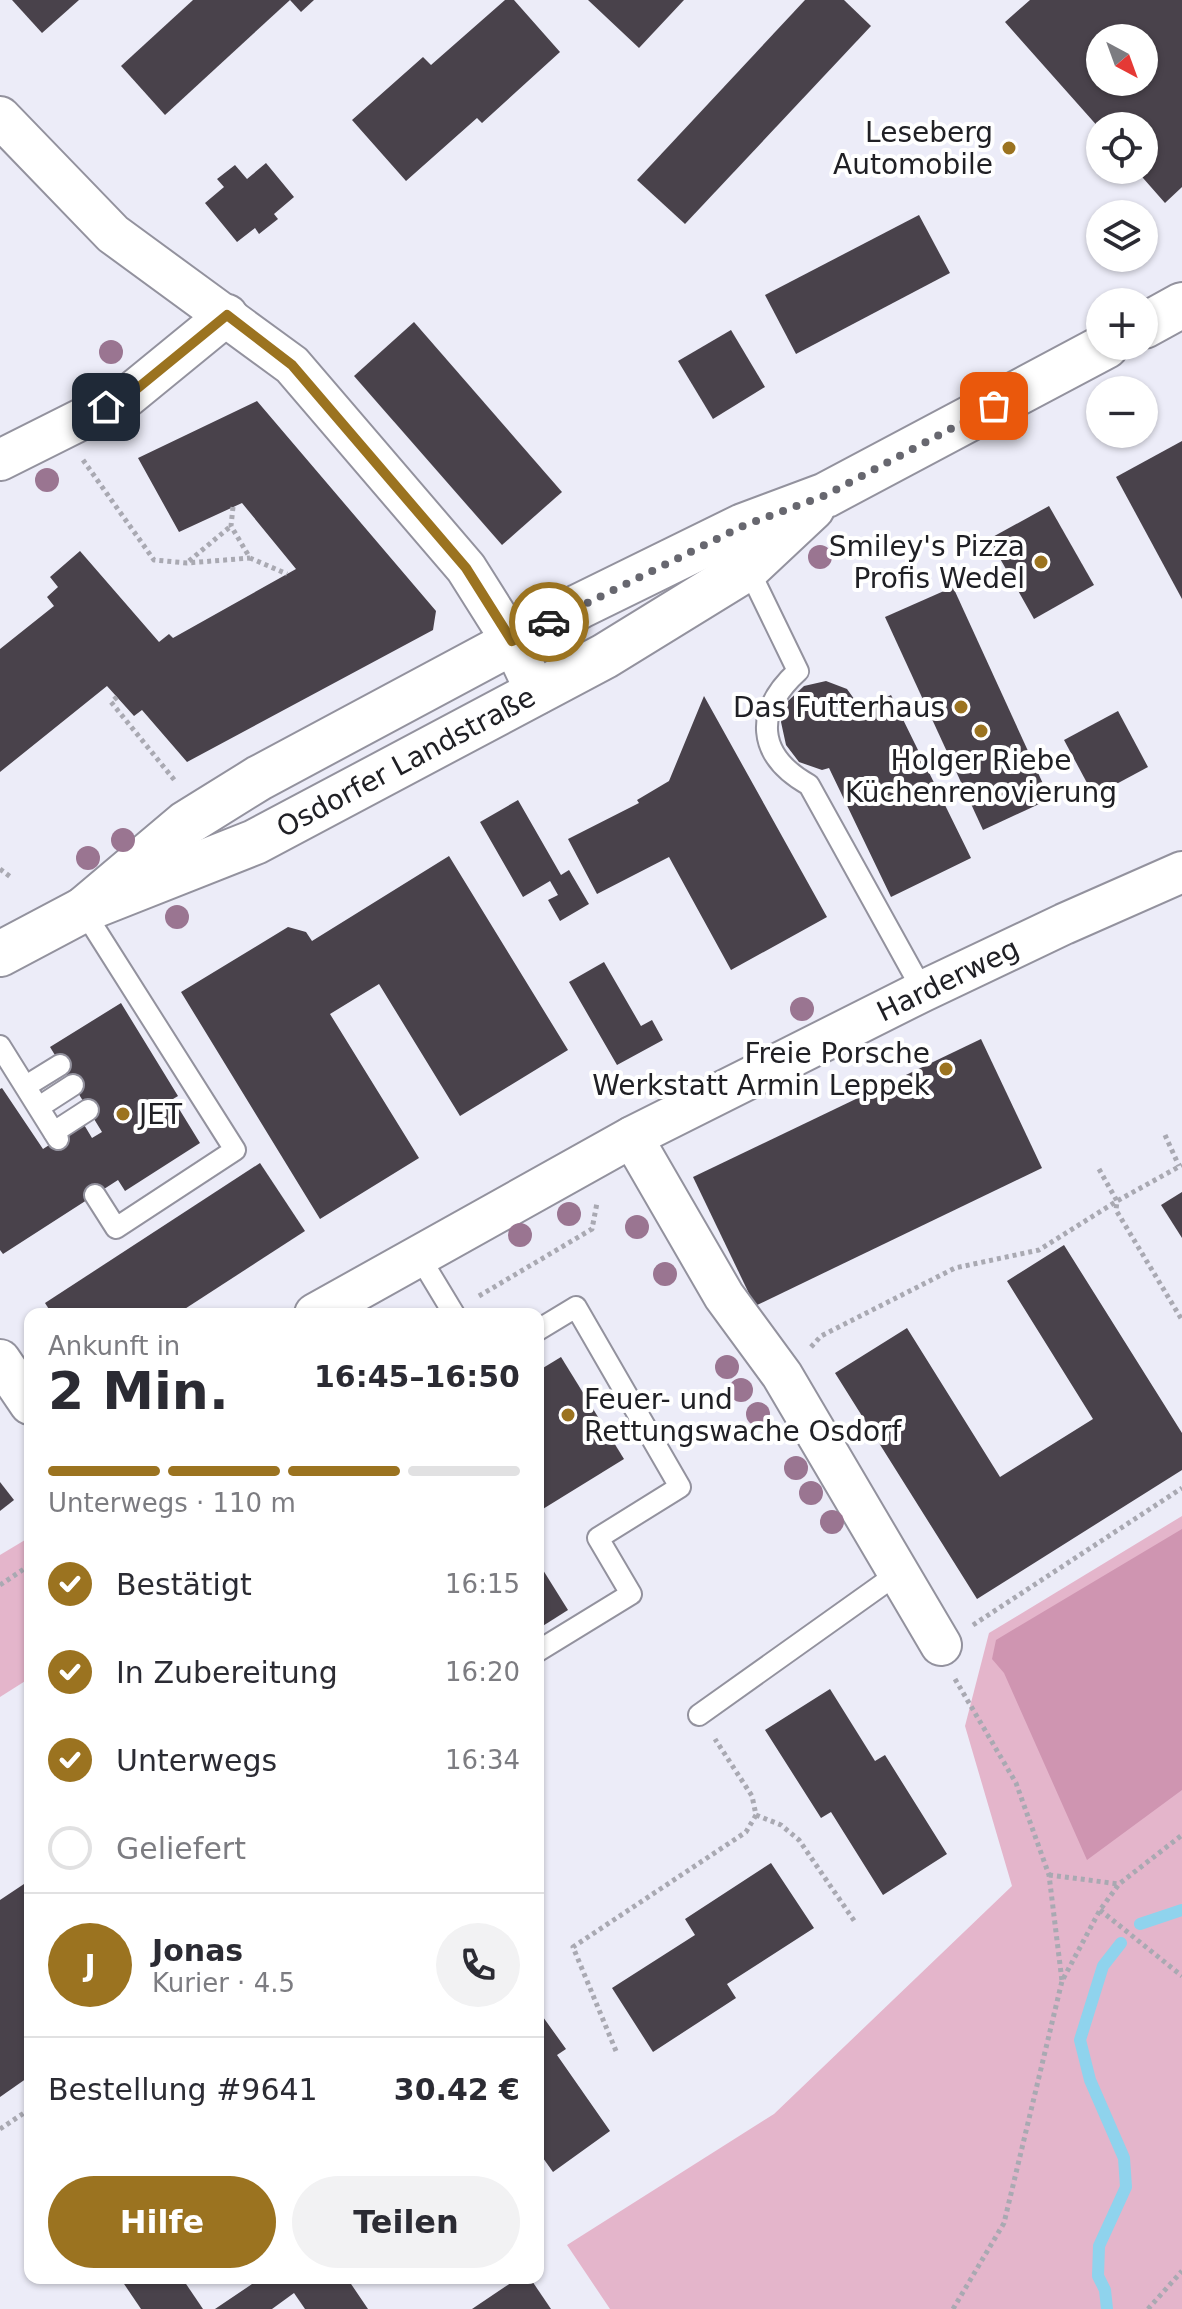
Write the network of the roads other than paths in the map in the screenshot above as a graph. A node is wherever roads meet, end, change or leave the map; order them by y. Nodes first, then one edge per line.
1 (0, 117) edge
2 (1182, 305) edge
3 (227, 315) junction
4 (1158, 318) edge
5 (1086, 357) edge
6 (0, 460) edge
7 (826, 495) junction
8 (748, 568) junction
9 (512, 641) junction
10 (537, 694) junction
11 (1182, 872) edge
12 (83, 910) junction
13 (0, 954) edge
14 (923, 991) junction
15 (0, 1046) edge
16 (60, 1065) dead end
17 (73, 1085) dead end
18 (26, 1086) junction
19 (39, 1107) junction
20 (88, 1110) dead end
21 (620, 1144) junction
22 (95, 1195) dead end
23 (419, 1256) junction
24 (326, 1308) edge
25 (450, 1308) edge
26 (544, 1326) edge
27 (0, 1360) edge
28 (24, 1395) edge
29 (897, 1574) junction
30 (941, 1645) road end
31 (544, 1647) edge
32 (699, 1715) road end

1 - 3 street
2 - 4 main road
3 - 6 street
3 - 9 street
5 - 7 main road, Osdorfer Landstraße
7 - 8 main road, Osdorfer Landstraße
7 - 9 main road, Osdorfer Landstraße
8 - 10 main road, Osdorfer Landstraße
8 - 14 lane
9 - 10 street
9 - 12 main road, Osdorfer Landstraße
10 - 12 main road, Osdorfer Landstraße
11 - 14 street, Harderweg
12 - 13 main road, Osdorfer Landstraße
12 - 22 lane
14 - 21 street, Harderweg
15 - 18 lane
16 - 18 lane
17 - 19 lane
18 - 19 lane
19 - 20 lane
21 - 23 street, Harderweg
21 - 29 street
23 - 24 street, Harderweg
23 - 25 lane
26 - 31 lane
27 - 28 street
29 - 30 street
29 - 32 lane

